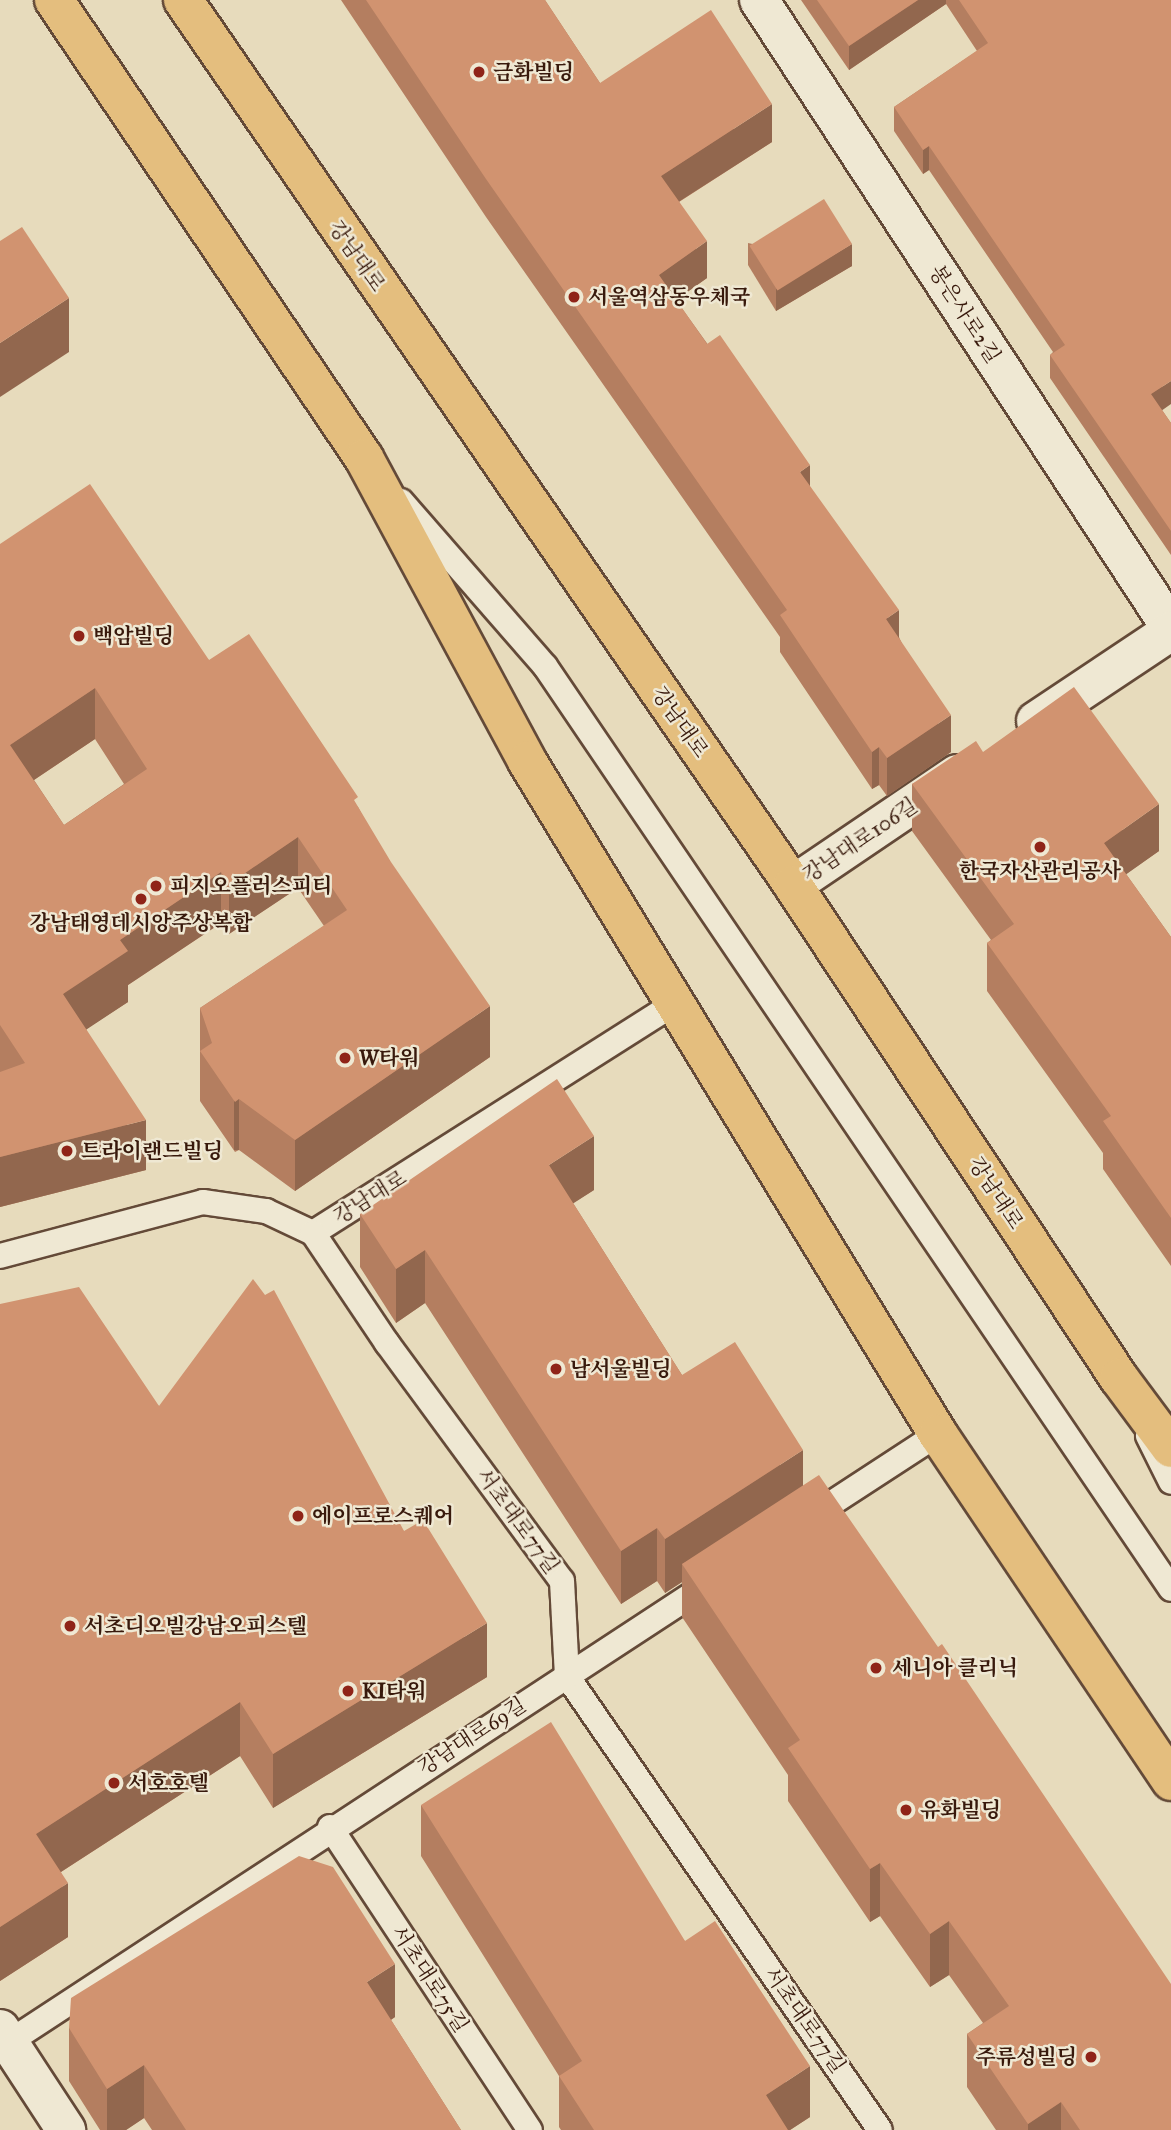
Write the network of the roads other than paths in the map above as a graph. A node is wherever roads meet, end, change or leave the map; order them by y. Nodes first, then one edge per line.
1 (54, 0) edge
2 (183, 0) edge
3 (759, 0) edge
4 (364, 458) junction
5 (1171, 630) edge
6 (793, 885) junction
7 (676, 1003) junction
8 (313, 1233) junction
9 (0, 1256) edge
10 (1118, 1378) junction
11 (938, 1434) junction
12 (1171, 1448) edge
13 (1171, 1482) edge
14 (788, 1532) edge
15 (730, 1570) edge
16 (1171, 1589) edge
17 (567, 1676) junction
18 (1171, 1781) edge
19 (330, 1827) junction
20 (5, 2036) edge
21 (66, 2130) edge
22 (530, 2130) edge
23 (880, 2130) edge

1 - 4 main road
2 - 6 main road, 강남대로
3 - 5 street, 봉은사로2길
4 - 7 main road
4 - 16 lane
5 - 6 street, 강남대로106길
6 - 10 main road, 강남대로
7 - 8 lane, 강남대로
7 - 11 main road
8 - 9 lane
8 - 17 lane, 서초대로77길
10 - 12 main road, 강남대로
10 - 13 lane
11 - 14 lane
11 - 18 main road
15 - 17 lane, 강남대로69길
17 - 19 lane, 강남대로69길
17 - 23 lane, 서초대로77길
19 - 20 lane, 강남대로69길
19 - 22 lane, 서초대로75길
20 - 21 street

